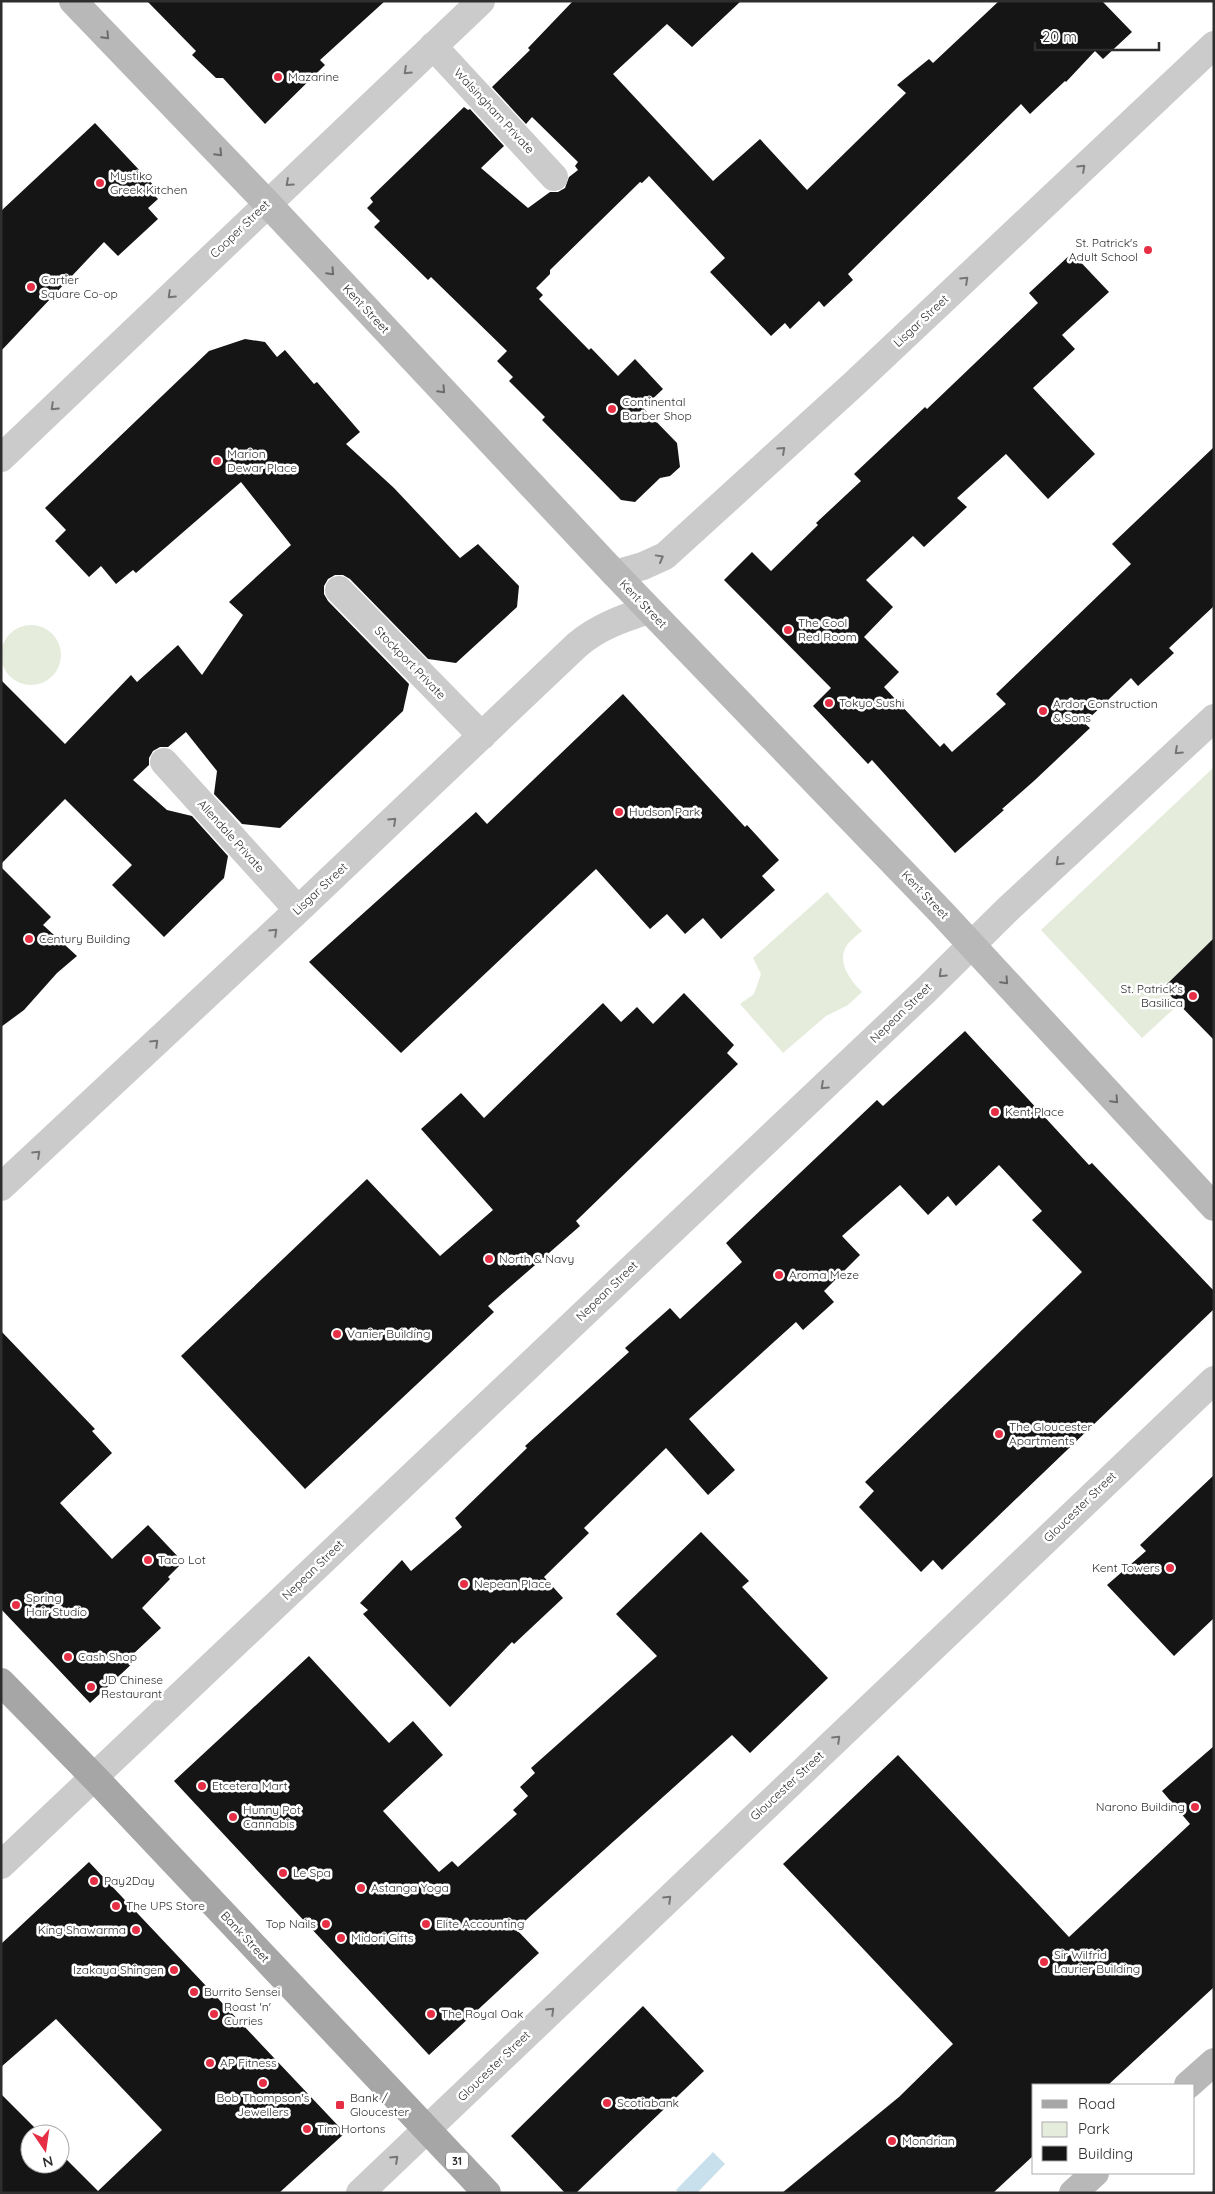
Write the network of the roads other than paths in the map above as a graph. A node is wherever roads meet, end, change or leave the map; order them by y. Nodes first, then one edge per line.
1 (72, 1) edge
2 (481, 1) edge
3 (1214, 44) edge
4 (433, 46) junction
5 (554, 177) dead end
6 (267, 203) junction
7 (1, 458) edge
8 (615, 574) junction
9 (339, 590) dead end
10 (649, 610) junction
11 (1214, 718) edge
12 (482, 736) junction
13 (164, 762) dead end
14 (298, 910) junction
15 (972, 945) junction
16 (1, 1187) edge
17 (1214, 1207) edge
18 (1214, 1380) edge
19 (1, 1682) edge
20 (95, 1778) junction
21 (1, 1865) edge
22 (1214, 2062) edge
23 (1189, 2084) edge
24 (427, 2130) junction
25 (1094, 2174) edge
26 (360, 2193) edge
27 (488, 2193) edge
28 (1073, 2193) edge

1 -> 6 main road, Kent Street
2 - 4 street, Cooper Street
8 -> 3 street, Lisgar Street
4 - 5 street, Walsingham Private
4 -> 6 street, Cooper Street
6 -> 7 street, Cooper Street
6 -> 8 main road, Kent Street
8 - 10 main road, Kent Street
9 - 12 street, Stockport Private
10 - 12 street, Lisgar Street
10 - 15 main road, Kent Street
11 -> 15 street, Nepean Street
14 -> 12 street, Lisgar Street
13 - 14 street, Allendale Private
16 -> 14 street, Lisgar Street
15 -> 17 main road, Kent Street
15 -> 20 street, Nepean Street
24 -> 18 street, Gloucester Street
19 - 20 main road, Bank Street / 31
20 - 21 street, Nepean Street
20 - 24 main road, Bank Street / 31
22 - 23 main road
26 -> 24 street, Gloucester Street
24 - 27 main road, Bank Street / 31
25 - 28 main road

